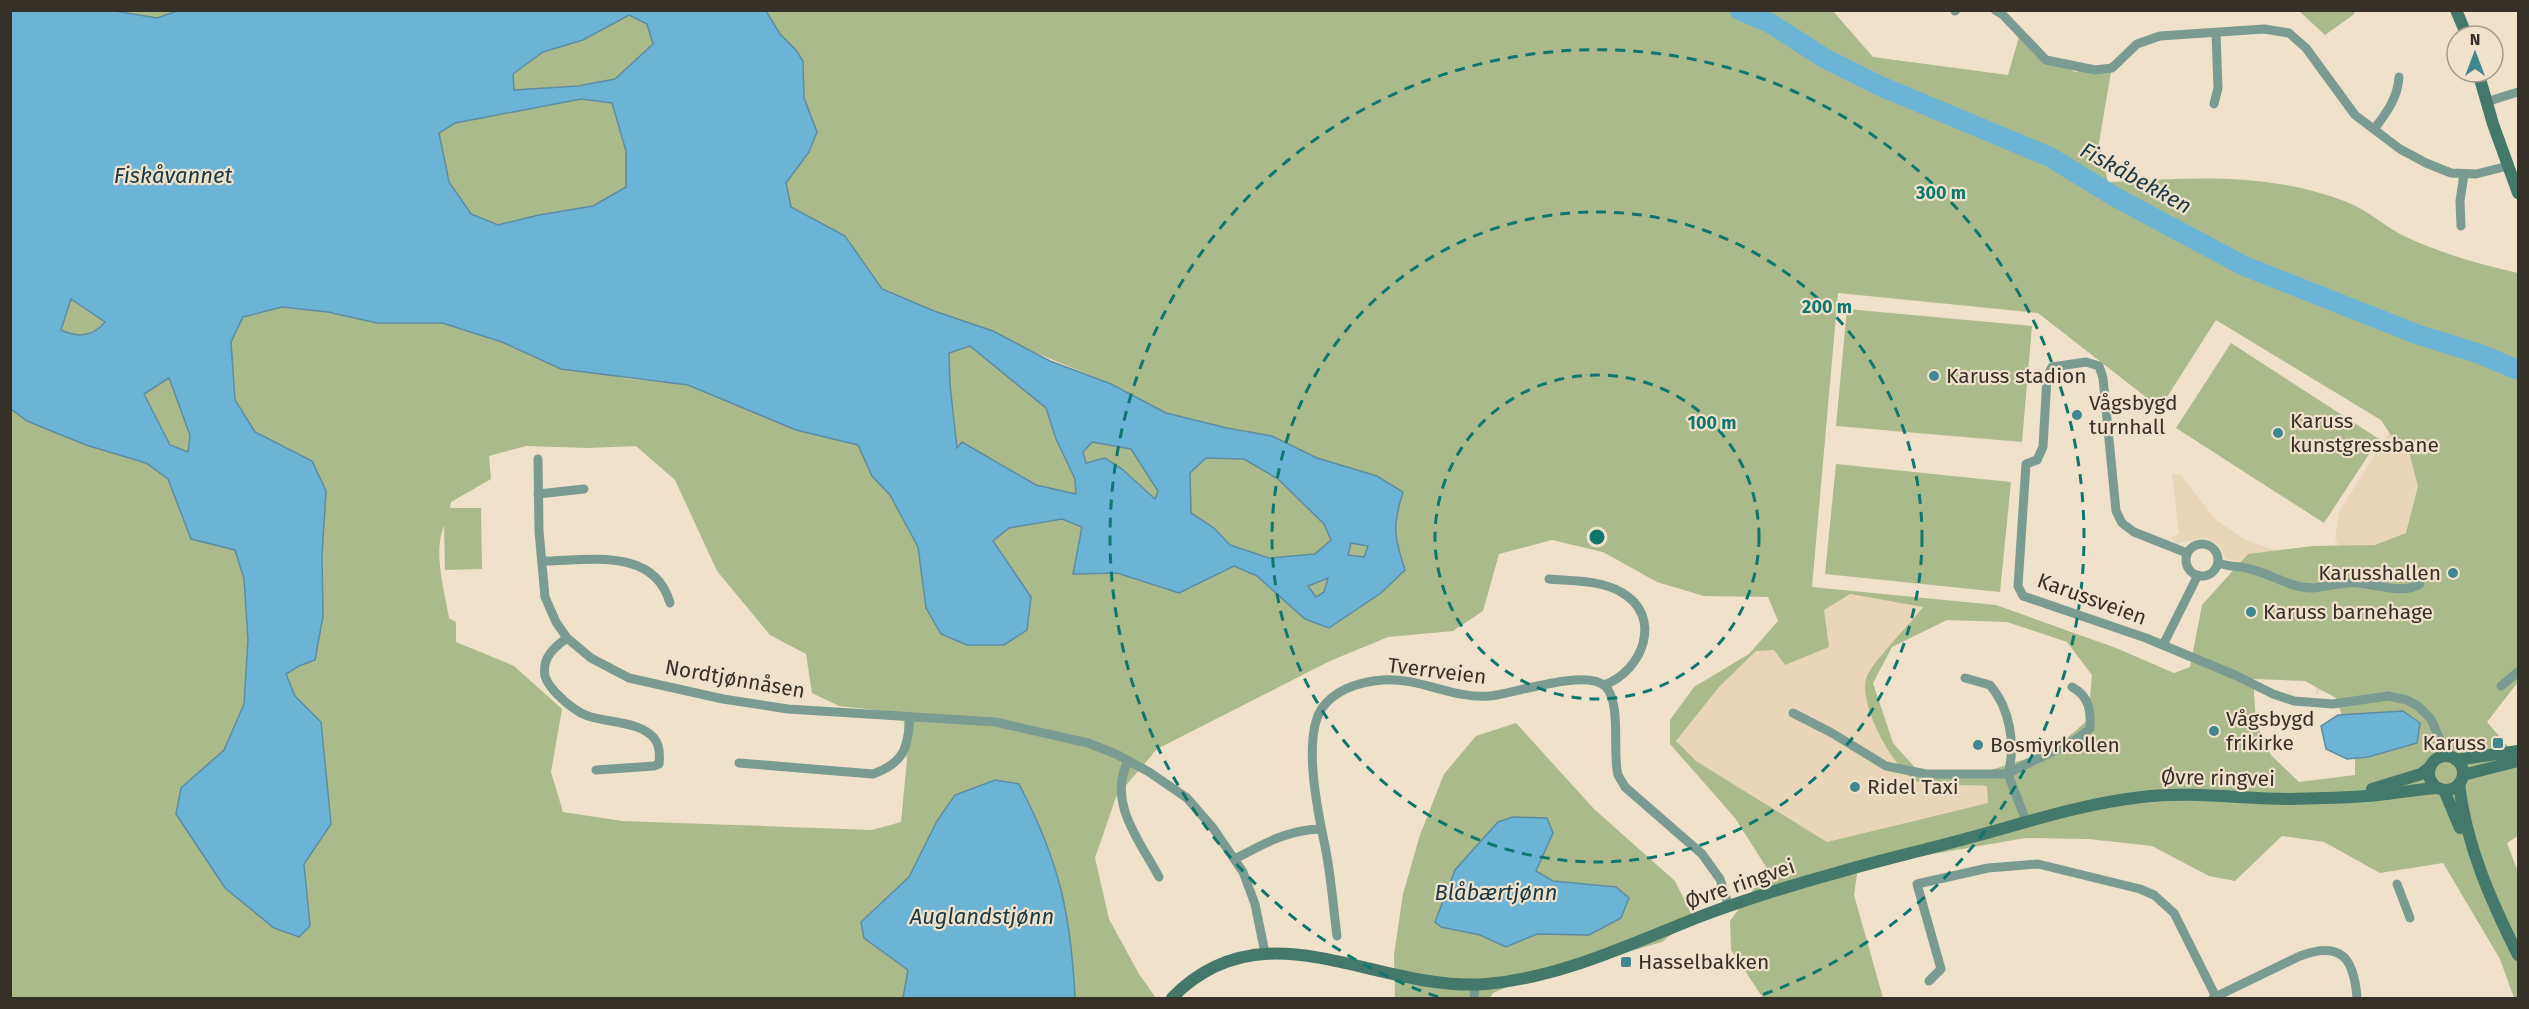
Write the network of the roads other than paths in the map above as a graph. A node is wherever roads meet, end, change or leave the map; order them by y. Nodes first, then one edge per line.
1 (1995, 10) edge
2 (2456, 10) edge
3 (2462, 24) edge
4 (2216, 33) junction
5 (2399, 77) dead end
6 (2482, 84) edge
7 (2518, 92) edge
8 (2487, 102) junction
9 (2214, 104) dead end
10 (2375, 128) junction
11 (2508, 166) junction
12 (2464, 174) junction
13 (2518, 193) edge
14 (2461, 226) dead end
15 (538, 459) dead end
16 (584, 489) dead end
17 (538, 494) junction
18 (2187, 554) junction
19 (542, 561) junction
20 (2218, 562) junction
21 (2198, 575) junction
22 (1549, 579) dead end
23 (2420, 584) dead end
24 (669, 603) dead end
25 (567, 638) junction
26 (2163, 645) junction
27 (2518, 672) edge
28 (1965, 678) dead end
29 (1604, 685) junction
30 (2501, 686) dead end
31 (2072, 687) dead end
32 (1793, 713) dead end
33 (910, 717) junction
34 (2518, 750) edge
35 (2443, 757) junction
36 (2456, 760) junction
37 (1128, 761) junction
38 (2518, 761) edge
39 (739, 763) dead end
40 (2430, 767) junction
41 (596, 771) dead end
42 (2008, 774) junction
43 (2461, 780) junction
44 (2441, 789) junction
45 (2335, 796) junction
46 (2026, 821) junction
47 (1320, 829) junction
48 (2475, 858) junction
49 (1235, 859) junction
50 (1159, 877) dead end
51 (2397, 884) dead end
52 (1730, 907) junction
53 (2410, 918) dead end
54 (1337, 936) dead end
55 (1265, 953) junction
56 (2518, 955) edge
57 (1929, 981) dead end
58 (1475, 984) junction
59 (2215, 998) edge
60 (1172, 999) edge
61 (1474, 999) edge
62 (2356, 999) edge

1 - 4 street
2 - 3 street
4 - 9 street
4 - 10 street
5 - 10 street
6 - 8 street
7 - 8 street
8 - 11 street
10 - 12 street
11 - 12 street
11 - 13 street
12 - 14 street
15 - 17 street, Nordtjønnåsen
16 - 17 street
17 - 19 street, Nordtjønnåsen
18 - 20 street
18 - 21 street
18 - 26 street, Karussveien
19 - 24 street
19 - 25 street, Nordtjønnåsen
20 - 21 street
20 - 23 street
21 - 26 street, Karussveien
22 - 29 street
25 - 33 street, Nordtjønnåsen
25 - 41 street
26 - 35 street, Karussveien
27 - 30 street
28 - 42 street
29 - 47 street, Tverrveien
29 - 52 street
31 - 42 street
32 - 42 street
33 - 37 street, Nordtjønnåsen
33 - 39 street
34 - 36 street
35 - 36 street
35 - 40 street
36 - 43 street
37 - 49 street, Nordtjønnåsen
37 - 50 street
38 - 43 street
40 - 44 street
40 - 45 street, Øvre ringvei
42 - 46 street
43 - 44 street
43 - 48 street
44 - 45 street, Øvre ringvei
44 - 48 street
45 - 46 street, Øvre ringvei
46 - 52 street, Øvre ringvei
47 - 49 street
47 - 54 street, Tverrveien
48 - 56 street
49 - 55 street, Nordtjønnåsen
51 - 53 street
52 - 58 street, Øvre ringvei
55 - 58 street, Øvre ringvei
55 - 60 street, Øvre ringvei
57 - 59 street
58 - 61 street
59 - 62 street

